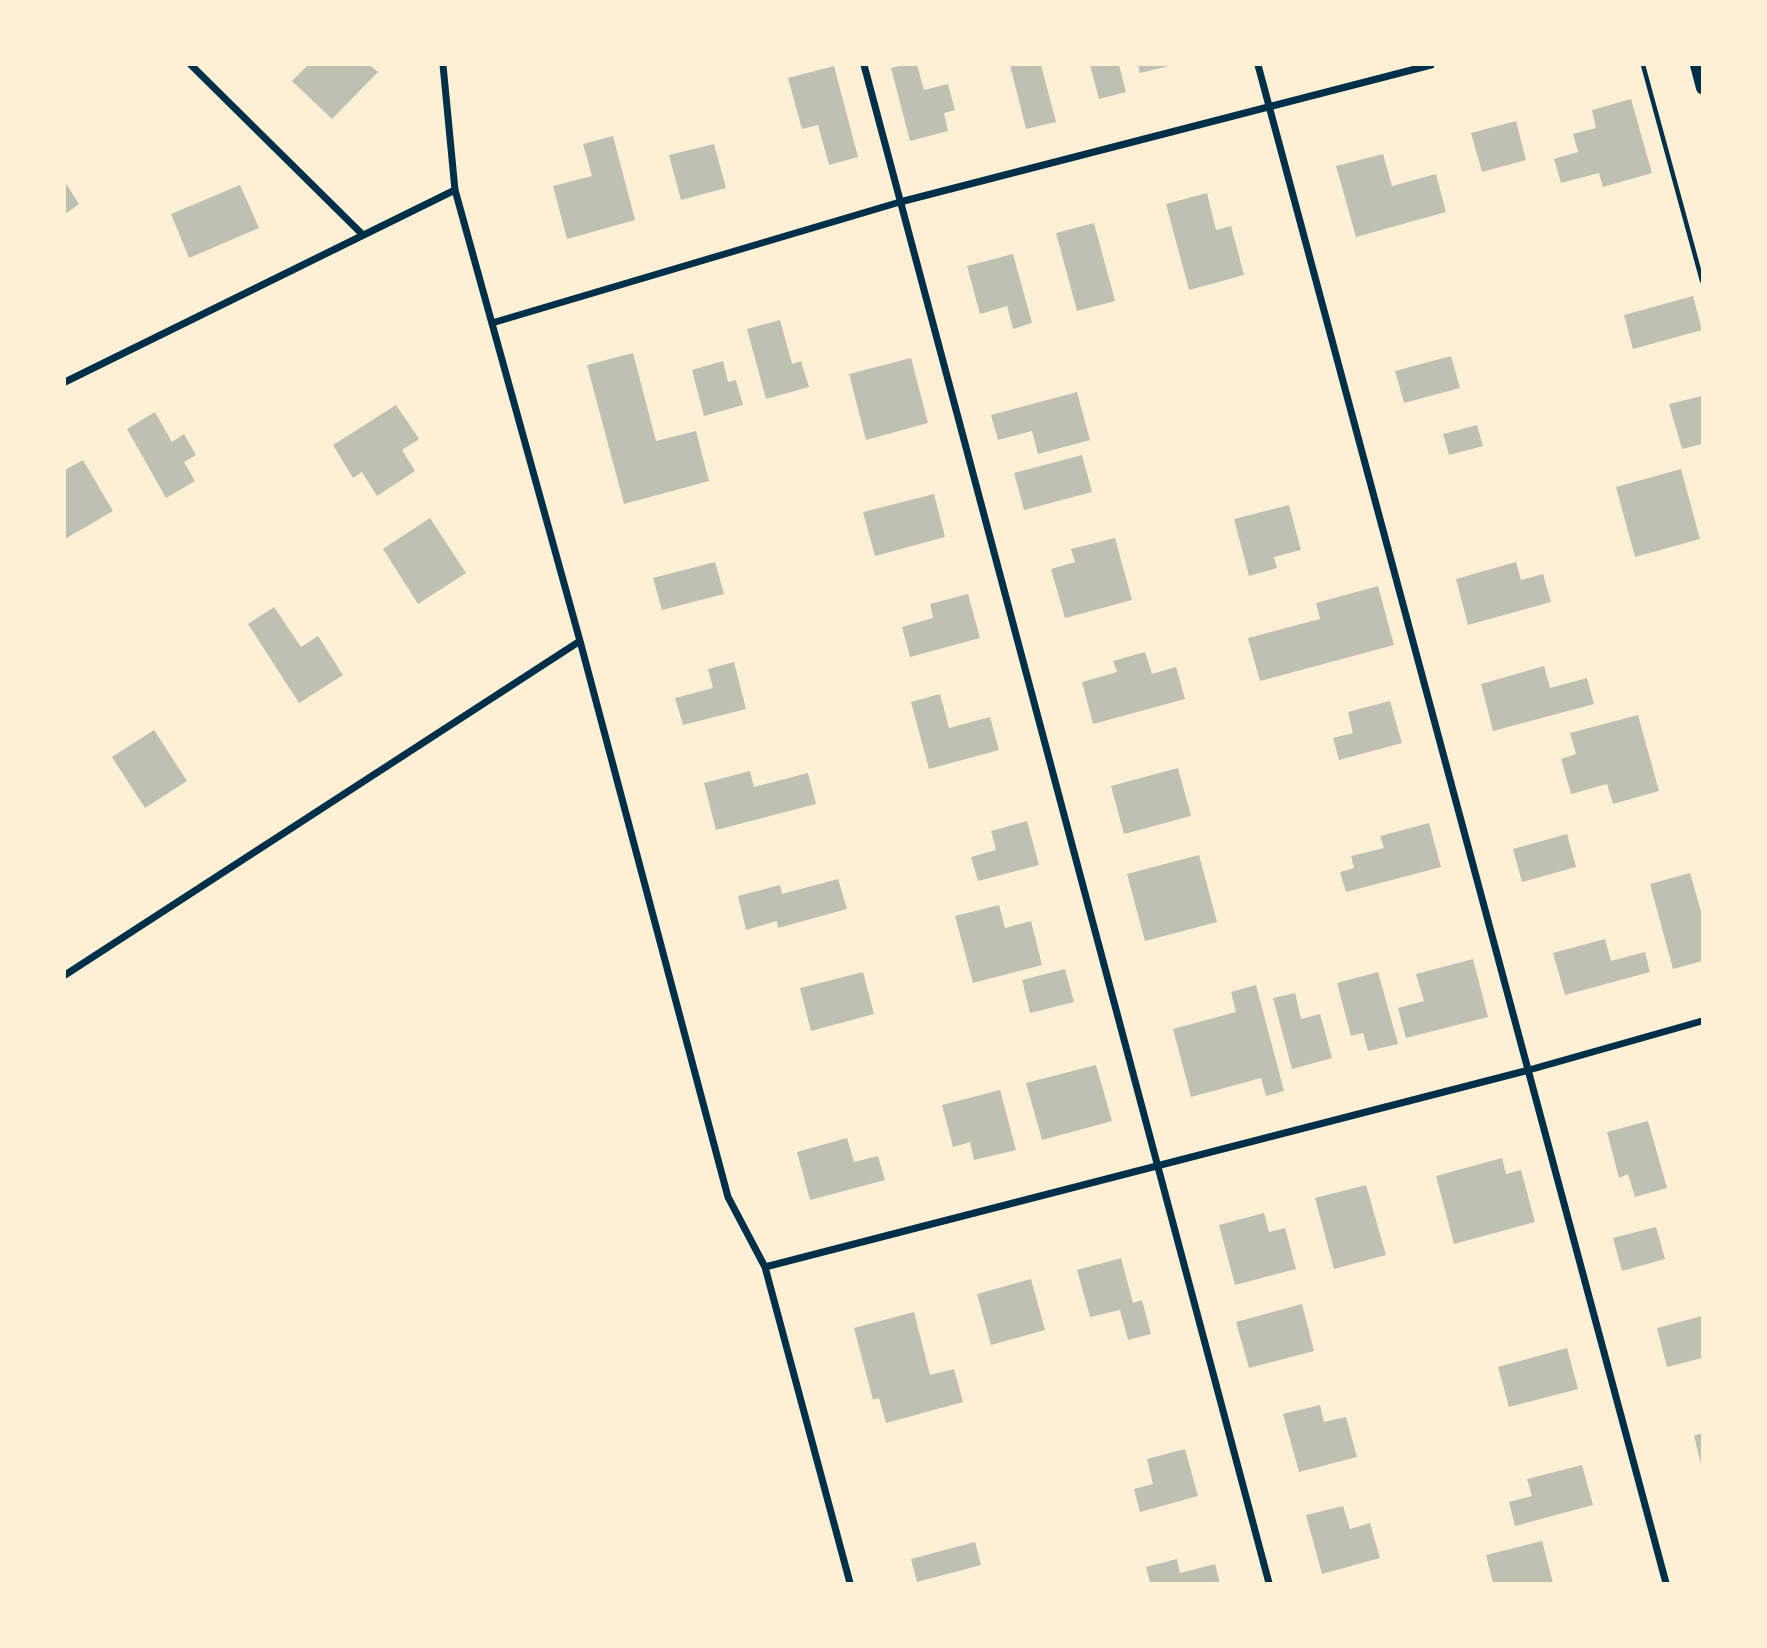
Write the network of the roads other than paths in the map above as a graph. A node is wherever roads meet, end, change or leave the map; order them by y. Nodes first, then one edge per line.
1 (191, 65) edge
2 (443, 65) edge
3 (864, 65) edge
4 (1258, 65) edge
5 (1431, 65) edge
6 (1696, 65) edge
7 (1702, 88) edge
8 (1269, 106) junction
9 (455, 190) junction
10 (900, 202) junction
11 (363, 235) junction
12 (492, 323) junction
13 (65, 382) edge
14 (580, 640) junction
15 (65, 975) edge
16 (1702, 1021) edge
17 (1529, 1070) junction
18 (1158, 1165) junction
19 (765, 1266) junction
20 (850, 1583) edge
21 (1269, 1583) edge
22 (1667, 1583) edge

1 - 11 street
2 - 9 street
3 - 10 street
4 - 8 street
5 - 8 street
6 - 7 street
8 - 10 street
8 - 17 street
9 - 11 street
9 - 12 street
10 - 12 street
10 - 18 street
11 - 13 street
12 - 14 street
14 - 15 street
14 - 19 street
16 - 17 street
17 - 18 street
17 - 22 street
18 - 19 street
18 - 21 street
19 - 20 street

